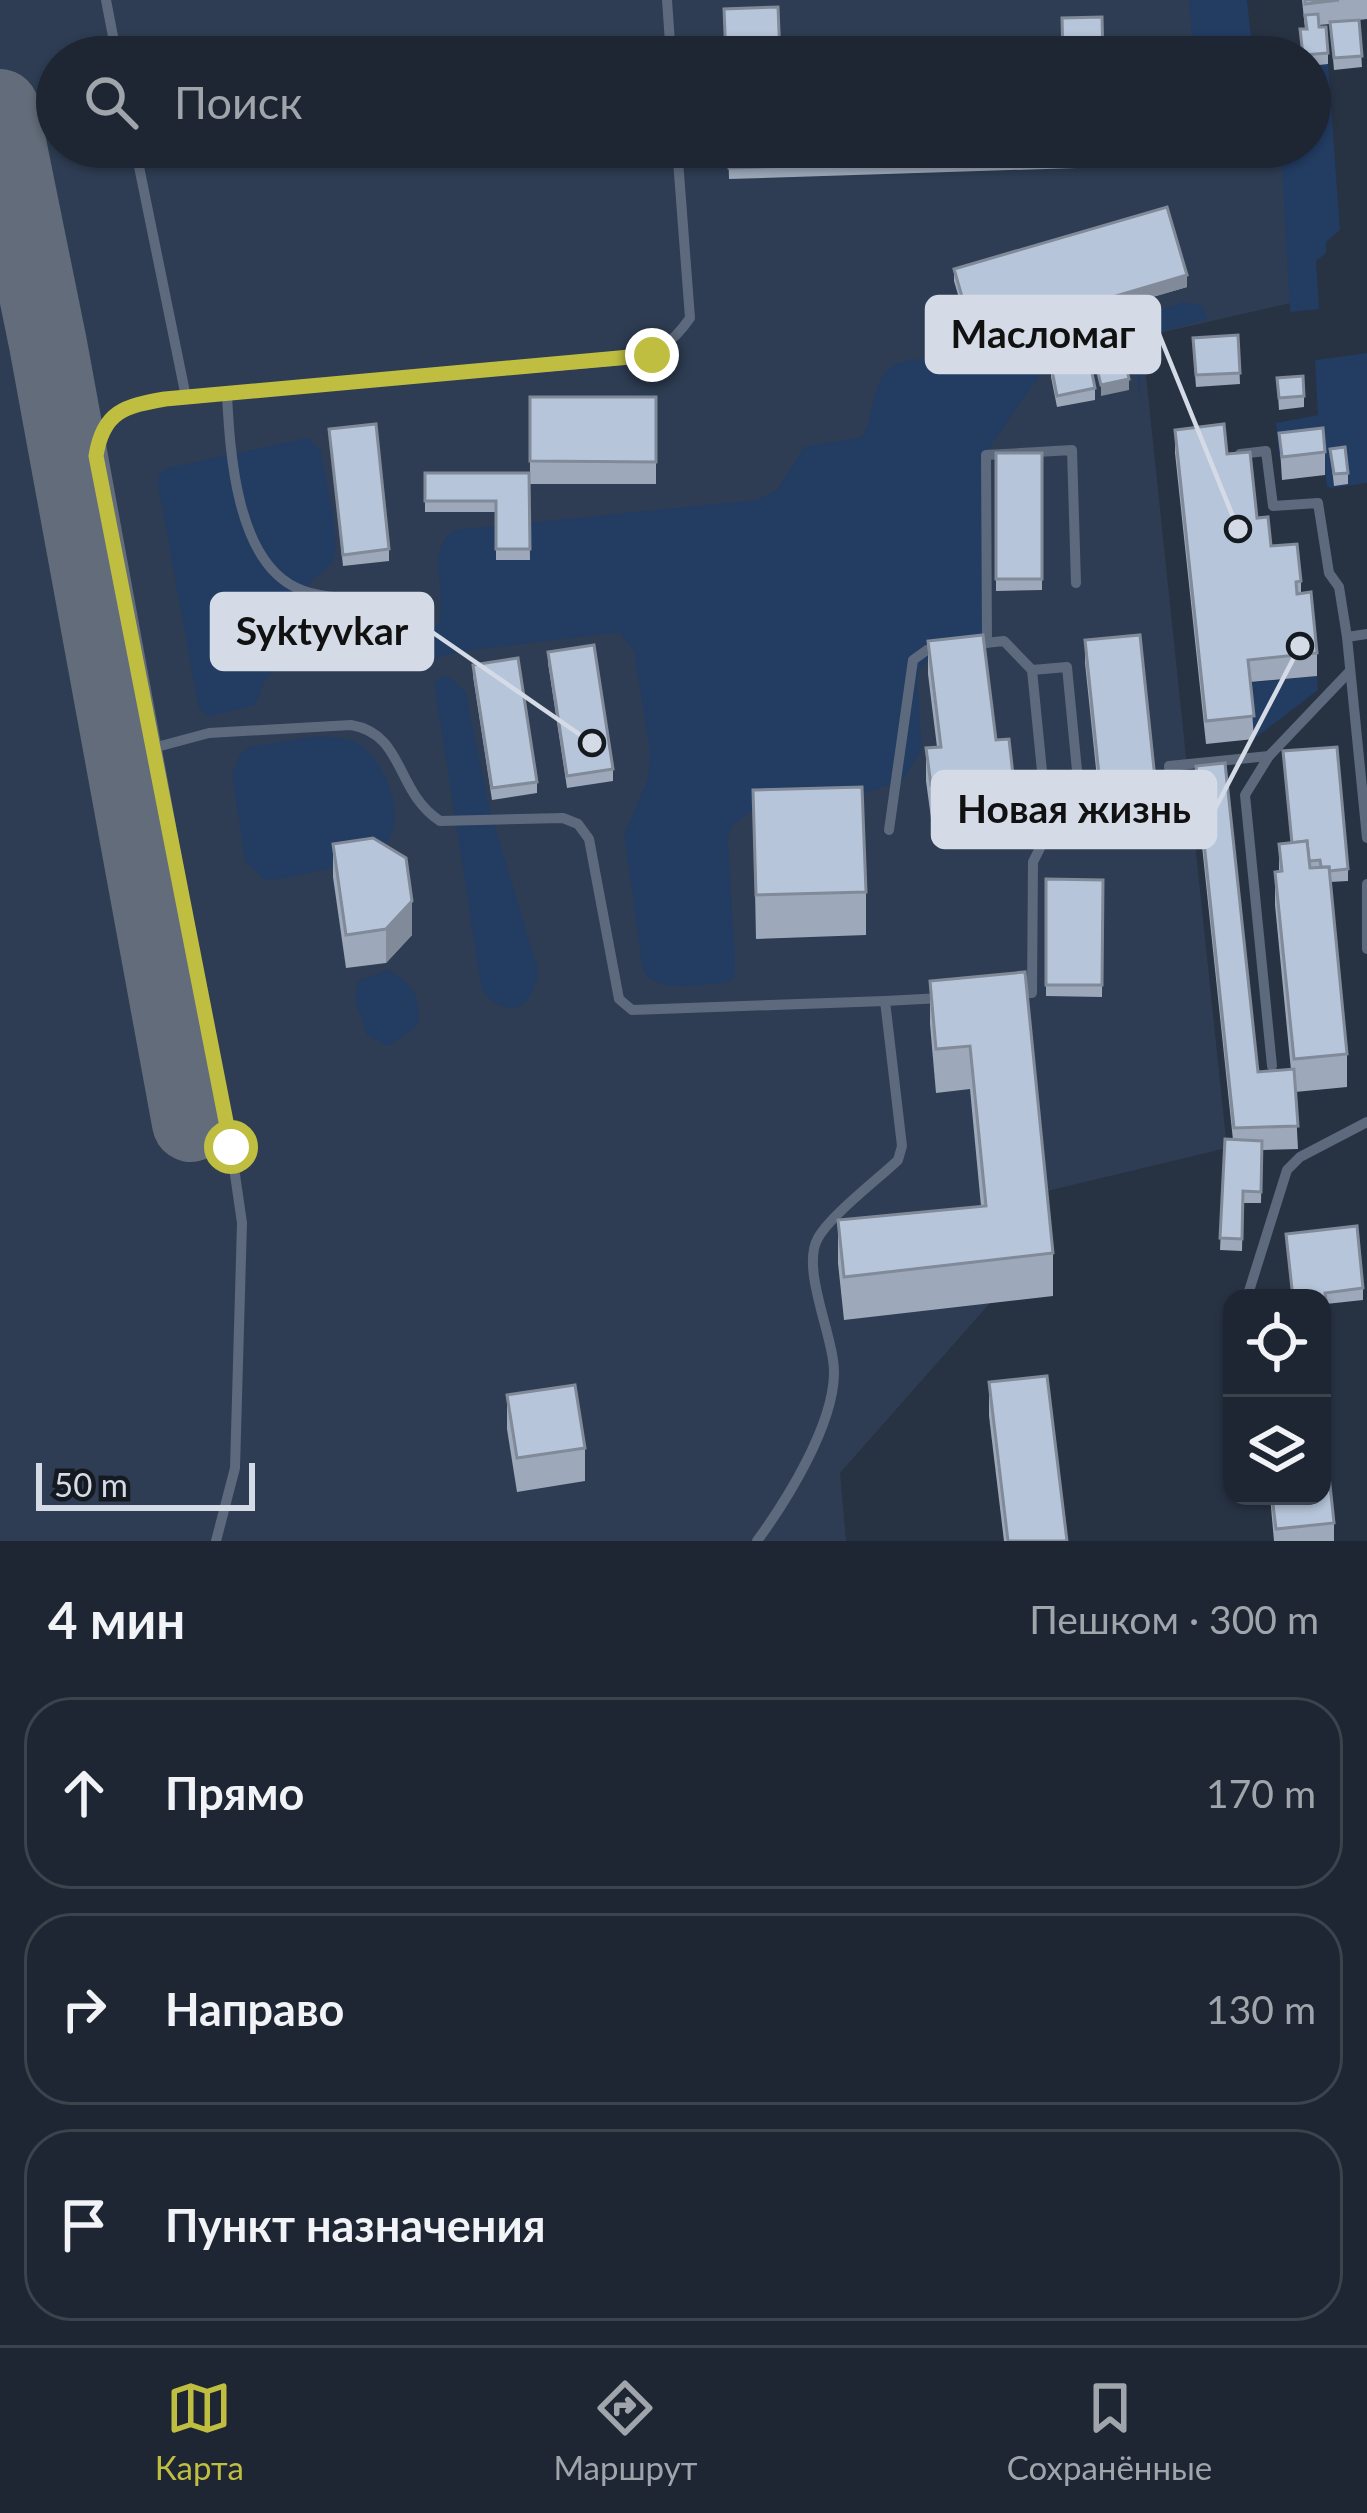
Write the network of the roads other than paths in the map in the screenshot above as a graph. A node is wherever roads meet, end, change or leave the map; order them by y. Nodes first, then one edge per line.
1 (106, 0) edge
2 (667, 0) edge
3 (113, 36) edge
4 (670, 36) edge
5 (140, 168) edge
6 (679, 168) edge
7 (227, 395) junction
8 (186, 398) junction
9 (1238, 454) edge
10 (1076, 583) dead end
11 (389, 602) dead end
12 (1367, 634) edge
13 (1347, 638) junction
14 (987, 643) junction
15 (1032, 670) junction
16 (1350, 670) junction
17 (153, 748) junction
18 (1269, 756) junction
19 (890, 830) dead end
20 (1367, 838) edge
21 (1367, 884) edge
22 (1367, 949) edge
23 (990, 995) edge
24 (948, 997) edge
25 (884, 1001) junction
26 (1272, 1066) edge
27 (1367, 1122) edge
28 (1250, 1289) edge
29 (216, 1541) edge
30 (757, 1541) edge

1 - 3 lane
2 - 4 lane
5 - 8 lane
6 - 7 lane
7 - 8 lane
7 - 11 lane
8 - 17 lane
9 - 13 lane
10 - 14 lane
12 - 13 lane
13 - 16 lane
14 - 15 lane
14 - 19 lane
15 - 18 lane
15 - 23 lane
16 - 18 lane
16 - 20 lane
17 - 25 lane
17 - 29 lane
18 - 26 lane
21 - 22 lane
24 - 25 lane
25 - 30 lane
27 - 28 lane

